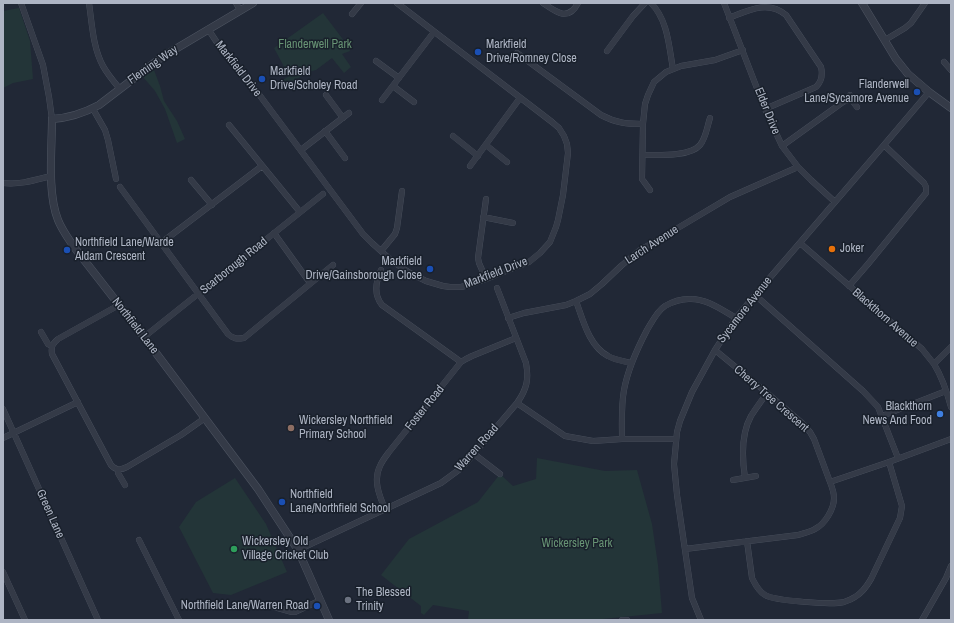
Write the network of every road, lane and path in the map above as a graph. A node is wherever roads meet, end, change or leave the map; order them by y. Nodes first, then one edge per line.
1 (21, 3) edge
2 (89, 3) edge
3 (236, 3) edge
4 (253, 3) edge
5 (362, 3) edge
6 (543, 3) edge
7 (578, 3) edge
8 (645, 3) edge
9 (650, 3) edge
10 (724, 3) edge
11 (862, 3) edge
12 (925, 3) edge
13 (399, 4) edge
14 (240, 10) junction
15 (352, 14) dead end
16 (730, 18) junction
17 (208, 29) junction
18 (434, 32) junction
19 (885, 40) junction
20 (743, 50) junction
21 (607, 51) dead end
22 (517, 53) dead end
23 (376, 61) dead end
24 (944, 62) dead end
25 (950, 67) edge
26 (672, 69) junction
27 (399, 78) junction
28 (393, 86) junction
29 (120, 89) junction
30 (929, 92) junction
31 (326, 95) dead end
32 (520, 98) junction
33 (382, 100) dead end
34 (414, 102) dead end
35 (857, 107) dead end
36 (951, 108) edge
37 (93, 109) junction
38 (765, 109) junction
39 (349, 113) dead end
40 (343, 118) junction
41 (710, 118) dead end
42 (52, 119) junction
43 (643, 124) junction
44 (229, 125) dead end
45 (324, 131) junction
46 (453, 136) dead end
47 (486, 145) junction
48 (884, 145) junction
49 (782, 146) junction
50 (300, 150) junction
51 (643, 155) junction
52 (478, 156) junction
53 (345, 158) dead end
54 (507, 162) dead end
55 (262, 166) junction
56 (470, 166) dead end
57 (798, 167) junction
58 (51, 176) junction
59 (116, 179) dead end
60 (191, 180) dead end
61 (3, 183) edge
62 (120, 188) dead end
63 (650, 190) dead end
64 (402, 191) dead end
65 (323, 194) dead end
66 (486, 199) dead end
67 (835, 202) junction
68 (212, 204) junction
69 (300, 212) junction
70 (483, 217) junction
71 (513, 223) dead end
72 (274, 234) junction
73 (161, 243) junction
74 (800, 243) junction
75 (381, 251) junction
76 (333, 266) dead end
77 (381, 270) dead end
78 (486, 279) junction
79 (310, 283) junction
80 (848, 286) junction
81 (497, 288) dead end
82 (198, 294) junction
83 (755, 295) junction
84 (576, 301) junction
85 (119, 305) junction
86 (508, 318) junction
87 (736, 318) junction
88 (41, 332) dead end
89 (144, 337) junction
90 (516, 338) junction
91 (52, 346) junction
92 (951, 347) edge
93 (715, 350) junction
94 (462, 362) junction
95 (632, 363) junction
96 (934, 364) junction
97 (946, 391) junction
98 (767, 393) junction
99 (78, 402) junction
100 (517, 403) junction
101 (951, 407) edge
102 (3, 408) edge
103 (882, 416) junction
104 (205, 418) junction
105 (14, 433) junction
106 (3, 438) edge
107 (622, 439) junction
108 (676, 439) junction
109 (951, 439) edge
110 (474, 454) junction
111 (898, 458) junction
112 (889, 462) junction
113 (118, 470) junction
114 (500, 474) dead end
115 (756, 476) dead end
116 (745, 478) junction
117 (733, 480) dead end
118 (830, 482) junction
119 (125, 485) dead end
120 (385, 509) junction
121 (139, 540) dead end
122 (747, 541) junction
123 (685, 549) junction
124 (298, 550) junction
125 (951, 566) edge
126 (3, 572) edge
127 (321, 600) junction
128 (267, 605) dead end
129 (25, 620) edge
130 (98, 620) edge
131 (179, 620) edge
132 (329, 620) edge
133 (622, 620) edge
134 (626, 620) edge
135 (701, 620) edge
136 (922, 620) edge

1 - 42 street, Northfield Lane
2 - 29 street
3 - 14 street
4 - 14 street, Fleming Way
5 - 15 street
6 - 7 street
8 - 21 street
9 - 26 street
10 - 16 street, Elder Drive
11 - 19 street
12 - 19 street
13 - 18 street, Markfield Drive
14 - 17 street, Fleming Way
16 - 20 street, Elder Drive
16 - 38 street
17 - 29 street, Fleming Way
17 - 50 street, Markfield Drive
18 - 27 street
18 - 32 street, Markfield Drive
19 - 30 street
20 - 26 street
20 - 38 street, Elder Drive
22 - 43 street
23 - 27 street
24 - 25 street
26 - 43 street
27 - 28 street
28 - 33 street
28 - 34 street
29 - 37 street, Fleming Way
30 - 36 street
30 - 48 street, Sycamore Avenue
31 - 40 street
32 - 47 street
32 - 78 street, Markfield Drive
35 - 49 street
37 - 42 street, Fleming Way
37 - 59 street
38 - 49 street, Elder Drive
39 - 40 street
40 - 45 street
41 - 51 street
42 - 58 street, Northfield Lane
43 - 51 street
44 - 55 street
45 - 50 street
45 - 53 street
46 - 52 street
47 - 52 street
47 - 54 street
48 - 67 street, Sycamore Avenue
48 - 80 street
49 - 57 street, Elder Drive
50 - 75 street, Markfield Drive
51 - 63 street
52 - 56 street
55 - 68 street
55 - 69 street
57 - 67 street, Elder Drive
57 - 84 street, Larch Avenue
58 - 61 street
58 - 85 street, Northfield Lane
60 - 68 street
62 - 73 street
64 - 75 street
65 - 69 street, Scarborough Road
66 - 70 street
67 - 74 street, Sycamore Avenue
68 - 73 street
69 - 72 street, Scarborough Road
70 - 71 street
70 - 78 street
72 - 79 street
72 - 82 street, Scarborough Road
73 - 82 street
74 - 80 street, Blackthorn Avenue
74 - 83 street, Sycamore Avenue
75 - 78 street, Markfield Drive
76 - 79 street
77 - 94 street
79 - 82 street
80 - 96 street, Blackthorn Avenue
81 - 86 street, Warren Road
82 - 89 street, Scarborough Road
83 - 87 street, Sycamore Avenue
83 - 103 street
84 - 86 street, Larch Avenue
84 - 95 street
85 - 89 street, Northfield Lane
85 - 91 street
86 - 90 street, Warren Road
87 - 93 street, Sycamore Avenue
87 - 95 street
88 - 91 street
89 - 104 street, Northfield Lane
90 - 94 street, Foster Road
90 - 100 street, Warren Road
91 - 99 street
92 - 96 street
93 - 98 street, Cherry Tree Crescent
93 - 108 street, Sycamore Avenue
94 - 120 street, Foster Road
95 - 107 street
96 - 97 street, Blackthorn Avenue
97 - 101 street, Blackthorn Avenue
97 - 103 street
98 - 116 street
98 - 118 street, Cherry Tree Crescent
99 - 105 street
99 - 113 street
100 - 107 street
100 - 110 street, Warren Road
102 - 105 street, Green Lane
103 - 111 street
104 - 113 street
104 - 124 street, Northfield Lane
105 - 106 street
105 - 130 street, Green Lane
107 - 108 street
108 - 123 street, Sycamore Avenue
109 - 111 street
110 - 114 street
110 - 120 street, Warren Road
111 - 112 street
112 - 118 street
112 - 122 street
113 - 119 street
115 - 116 street
116 - 117 street
118 - 122 street, Cherry Tree Crescent
120 - 124 street, Warren Road
121 - 131 street
122 - 123 street, Cherry Tree Crescent
123 - 135 street, Sycamore Avenue
124 - 127 street, Northfield Lane
125 - 136 street
126 - 129 street
127 - 128 street
127 - 132 street, Northfield Lane
133 - 134 street

